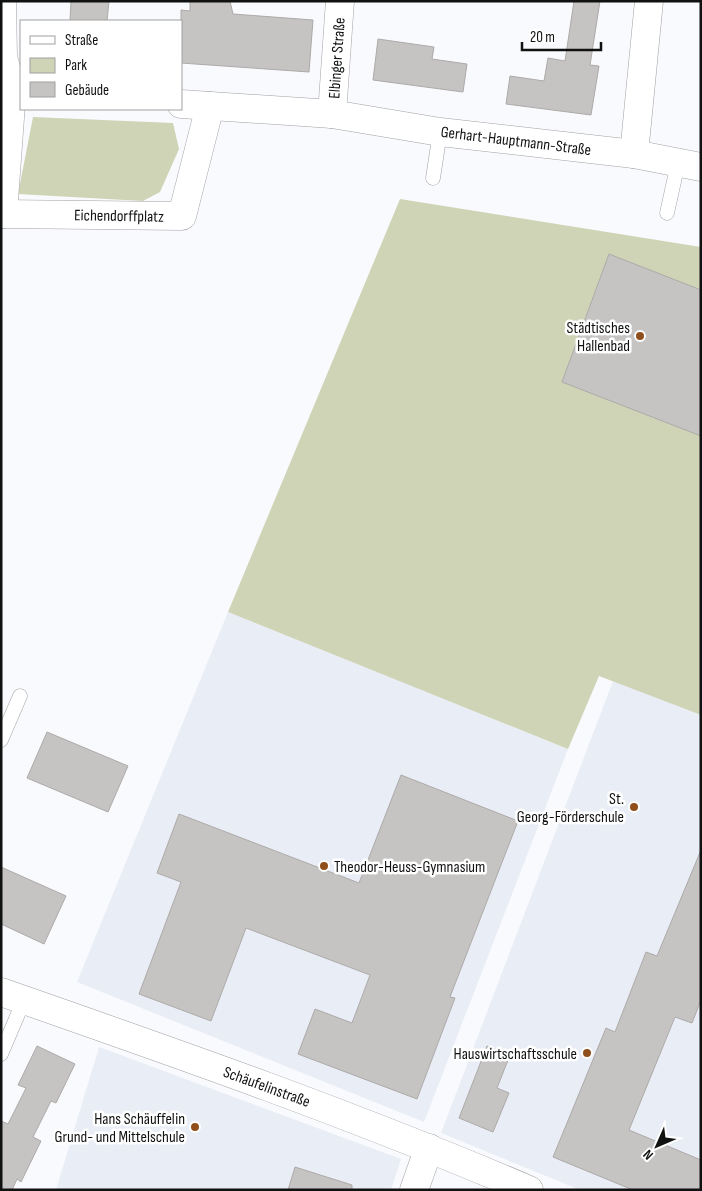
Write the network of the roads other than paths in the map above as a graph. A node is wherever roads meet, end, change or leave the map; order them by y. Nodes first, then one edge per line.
1 (2, 1) edge
2 (340, 1) edge
3 (649, 1) edge
4 (17, 91) edge
5 (182, 104) edge
6 (210, 106) junction
7 (332, 114) junction
8 (440, 132) junction
9 (634, 154) junction
10 (689, 165) edge
11 (433, 178) dead end
12 (2, 214) edge
13 (668, 214) dead end
14 (20, 696) dead end
15 (1, 740) edge
16 (13, 996) edge
17 (1, 1054) edge
18 (429, 1148) junction
19 (414, 1190) edge
20 (529, 1190) edge

1 - 4 street, Eichendorffplatz
2 - 7 street, Elbinger Straße
3 - 9 street
4 - 12 street, Eichendorffplatz
5 - 6 street
6 - 7 street
6 - 12 street, Eichendorffplatz
7 - 8 street, Gerhart-Hauptmann-Straße
8 - 9 street, Gerhart-Hauptmann-Straße
8 - 11 lane
9 - 10 street, Gerhart-Hauptmann-Straße
10 - 13 lane
14 - 15 lane
16 - 17 lane
16 - 18 street, Schäufelinstraße
18 - 19 street
18 - 20 street, Schäufelinstraße

